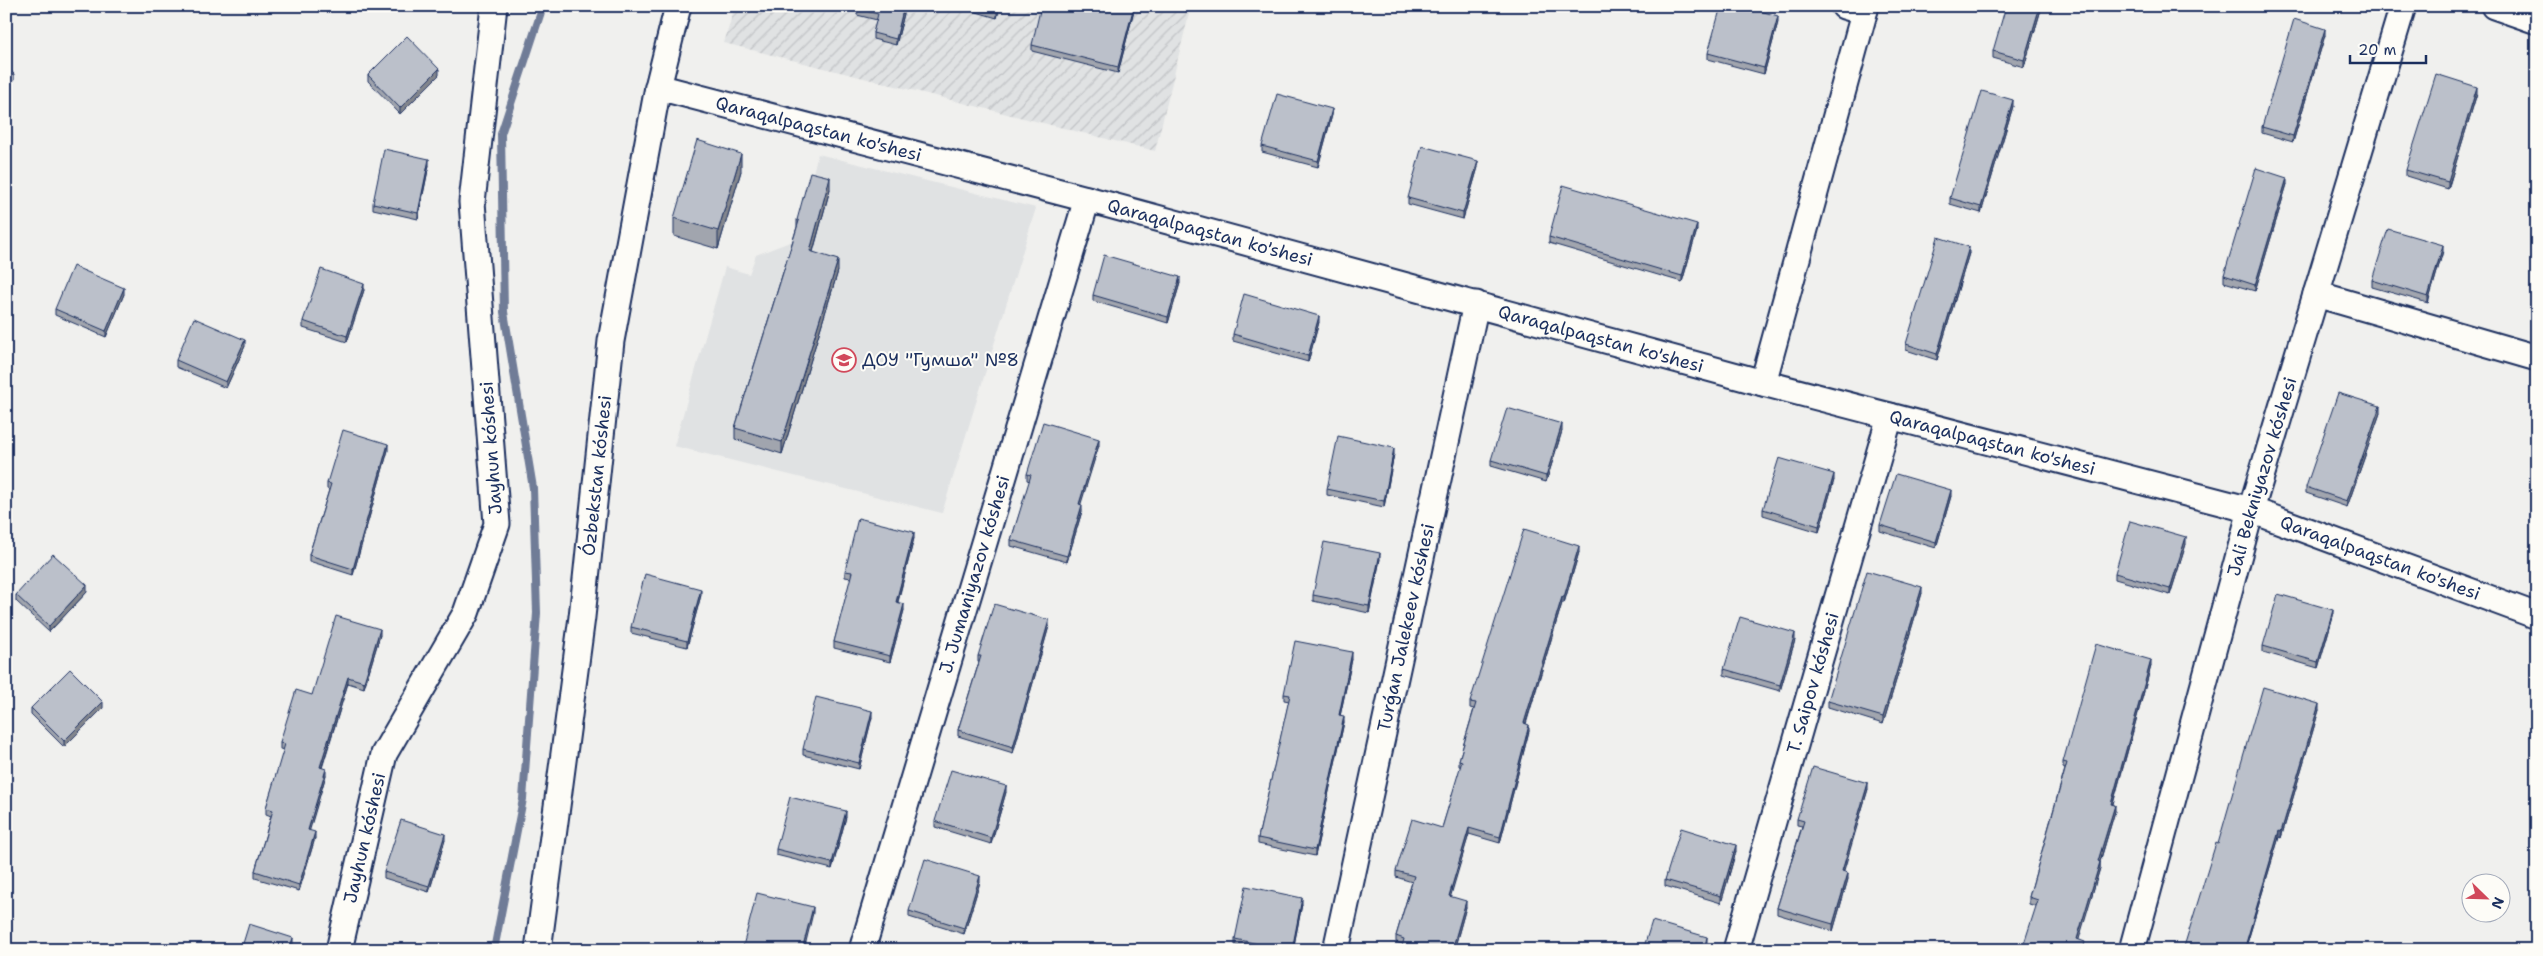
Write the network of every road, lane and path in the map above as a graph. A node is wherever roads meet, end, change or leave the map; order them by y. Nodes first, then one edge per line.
1 (494, 6) edge
2 (678, 6) edge
3 (2404, 6) edge
4 (2494, 6) edge
5 (1858, 8) edge
6 (2537, 21) edge
7 (658, 86) junction
8 (1087, 199) junction
9 (2316, 294) junction
10 (1476, 304) junction
11 (2537, 358) edge
12 (1763, 382) junction
13 (1890, 416) junction
14 (2251, 510) junction
15 (2537, 616) edge
16 (339, 950) edge
17 (538, 950) edge
18 (862, 950) edge
19 (1336, 950) edge
20 (1736, 950) edge
21 (2132, 950) edge

1 - 16 street, Jayhun kóshesi
2 - 7 street, Ózbekstan kóshesi
3 - 9 street, Jali Bekniyazov kóshesi
4 - 6 street
5 - 12 street
7 - 8 street, Qaraqalpaqstan ko'shesi
7 - 17 street, Ózbekstan kóshesi
8 - 10 street, Qaraqalpaqstan ko'shesi
8 - 18 street, J. Jumaniyazov kóshesi
9 - 11 street
9 - 14 street, Jali Bekniyazov kóshesi
10 - 12 street, Qaraqalpaqstan ko'shesi
10 - 19 street, Turǵan Jalekeev kóshesi
12 - 13 street, Qaraqalpaqstan ko'shesi
13 - 14 street, Qaraqalpaqstan ko'shesi
13 - 20 street, T. Saipov kóshesi
14 - 15 street, Qaraqalpaqstan ko'shesi
14 - 21 street, Jali Bekniyazov kóshesi

